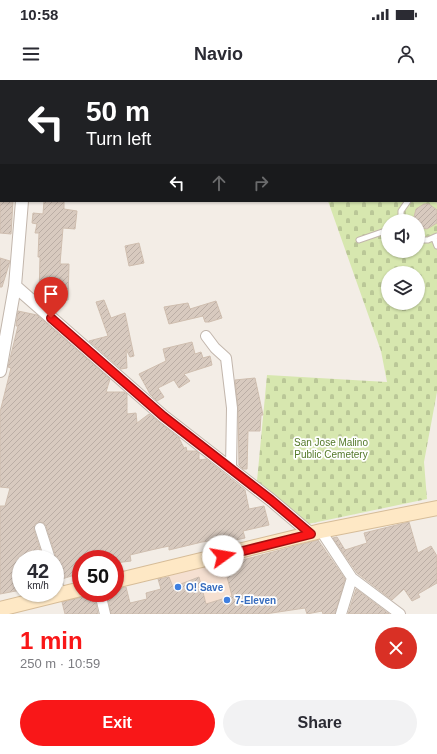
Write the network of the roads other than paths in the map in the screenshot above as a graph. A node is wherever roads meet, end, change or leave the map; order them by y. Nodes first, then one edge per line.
1 (22, 202) edge
2 (407, 202) edge
3 (401, 214) edge
4 (381, 232) edge
5 (435, 237) edge
6 (425, 239) edge
7 (358, 240) dead end
8 (437, 246) edge
9 (15, 286) junction
10 (3, 329) edge
11 (206, 336) dead end
12 (0, 371) edge
13 (231, 468) junction
14 (437, 508) edge
15 (40, 528) dead end
16 (316, 532) junction
17 (47, 550) edge
18 (352, 578) junction
19 (124, 579) edge
20 (26, 602) edge
21 (102, 602) edge
22 (0, 609) edge
23 (105, 614) edge
24 (342, 614) edge
25 (400, 614) edge

1 - 9 street
2 - 3 lane
4 - 7 lane
5 - 6 lane
5 - 8 lane
9 - 10 street
9 - 13 street
10 - 12 street
11 - 13 street
13 - 16 street
14 - 16 main road
15 - 17 street
16 - 18 street
16 - 19 main road
18 - 24 street
18 - 25 street
20 - 22 main road
21 - 23 street

